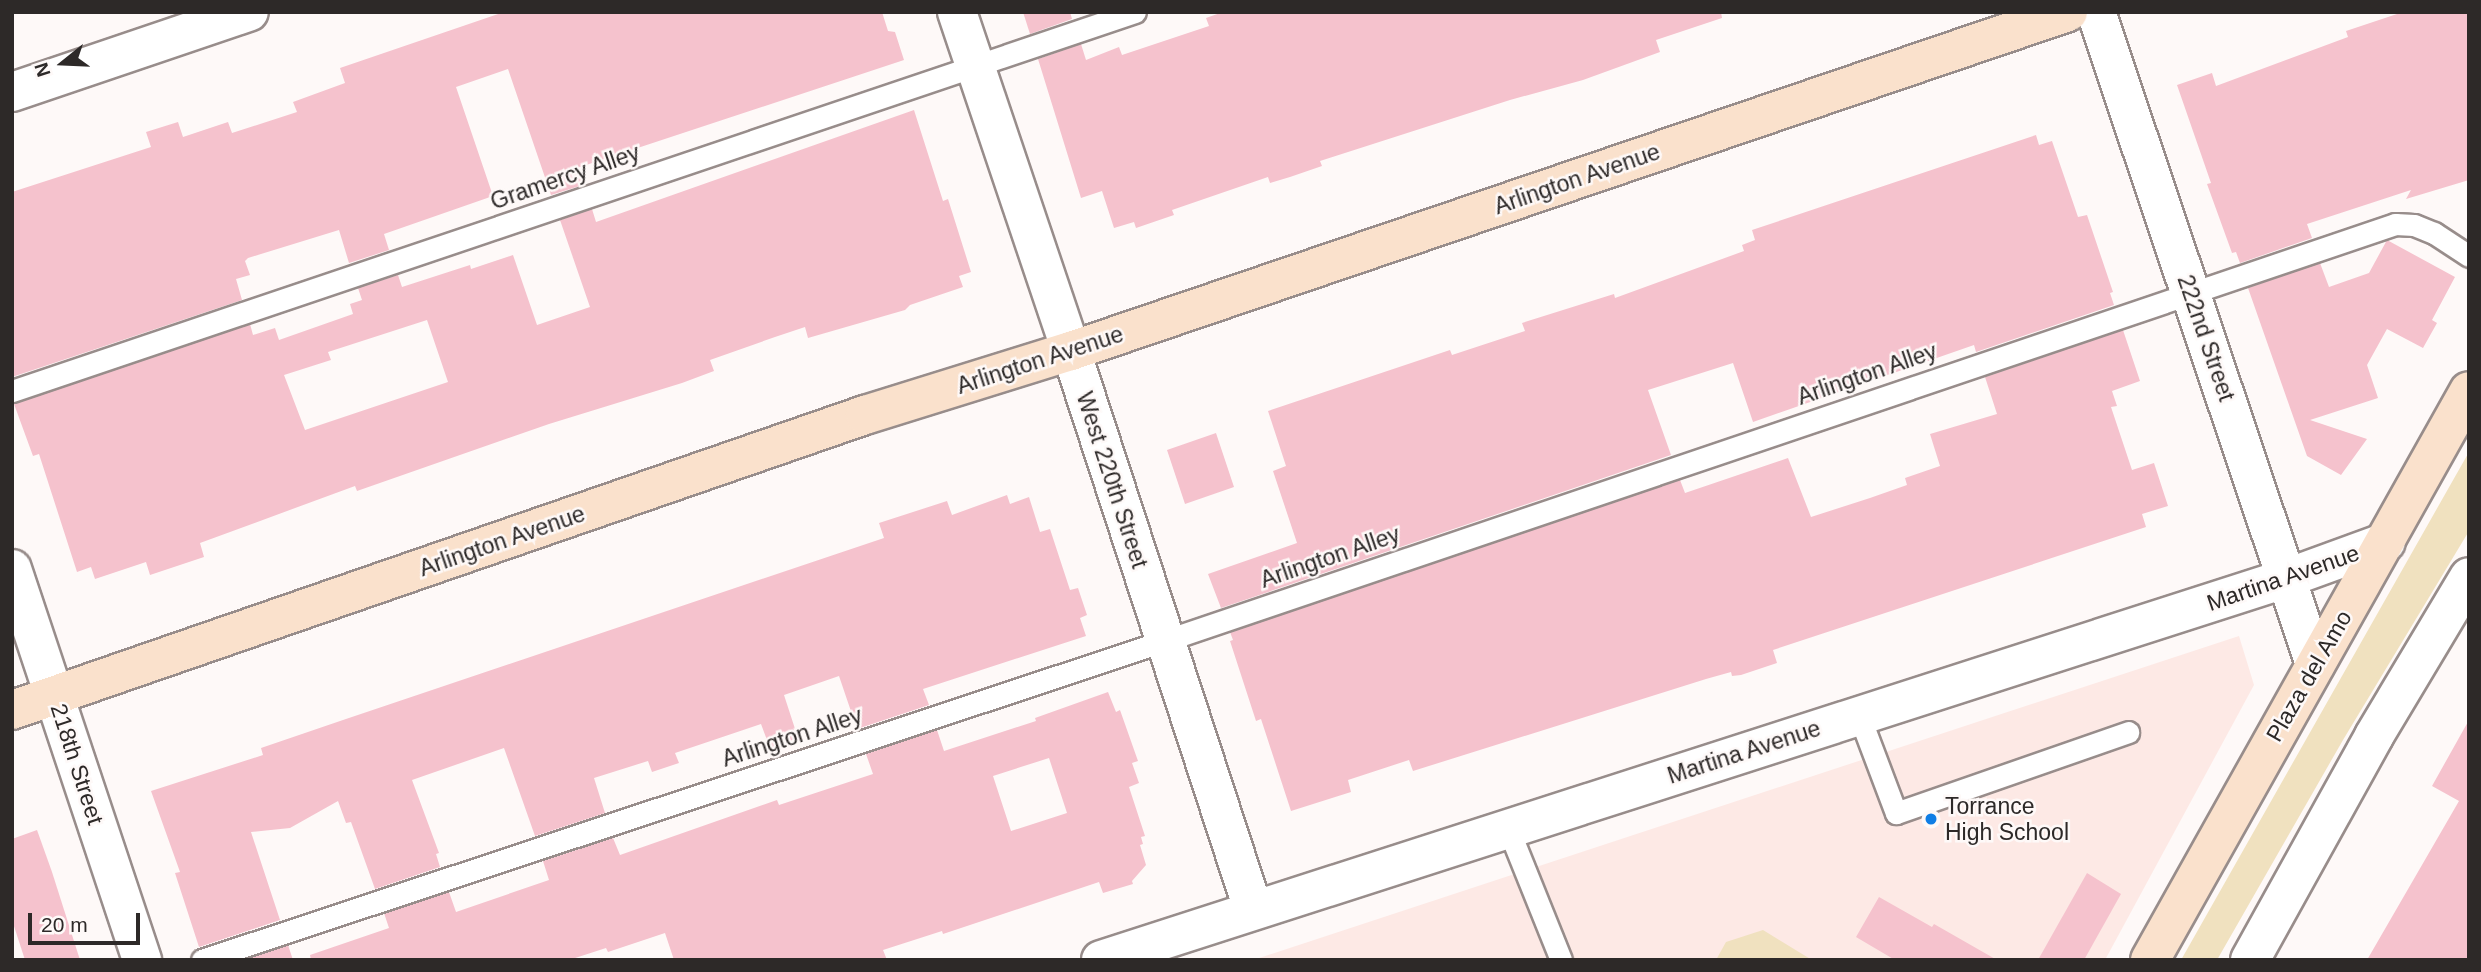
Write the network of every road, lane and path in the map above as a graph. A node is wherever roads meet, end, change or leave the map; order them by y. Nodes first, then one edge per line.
1 (249, 12) edge
2 (957, 12) edge
3 (1135, 12) edge
4 (2068, 12) edge
5 (2096, 12) edge
6 (975, 67) junction
7 (12, 92) edge
8 (2469, 256) edge
9 (2190, 292) junction
10 (1071, 351) junction
11 (12, 391) edge
12 (2469, 391) edge
13 (2386, 542) junction
14 (12, 569) edge
15 (2469, 577) edge
16 (2287, 578) junction
17 (1164, 641) junction
18 (2315, 664) junction
19 (55, 695) junction
20 (12, 710) edge
21 (1859, 715) junction
22 (2128, 732) dead end
23 (1508, 828) junction
24 (1253, 909) junction
25 (142, 960) edge
26 (202, 960) edge
27 (1101, 960) edge
28 (1561, 960) edge
29 (2150, 960) edge
30 (2250, 960) edge

1 - 7 street
2 - 6 street, West 220th Street
3 - 6 lane, Gramercy Alley
4 - 10 street, Arlington Avenue
5 - 9 street, 222nd Street
6 - 10 street, West 220th Street
6 - 11 lane, Gramercy Alley
8 - 9 lane, Arlington Alley
9 - 16 street, 222nd Street
9 - 17 lane, Arlington Alley
10 - 17 street, West 220th Street
10 - 19 street, Arlington Avenue
12 - 13 street, Plaza del Amo
13 - 16 street, Martina Avenue
13 - 18 street, Plaza del Amo
14 - 19 street, 218th Street
15 - 30 street
16 - 18 street, 222nd Street
16 - 21 street, Martina Avenue
17 - 24 street, West 220th Street
17 - 26 lane, Arlington Alley
18 - 29 street, Plaza del Amo
19 - 20 street, Arlington Avenue
19 - 25 street, 218th Street
21 - 22 lane
21 - 23 street, Martina Avenue
23 - 24 street, Martina Avenue
23 - 28 lane
24 - 27 street, Martina Avenue

